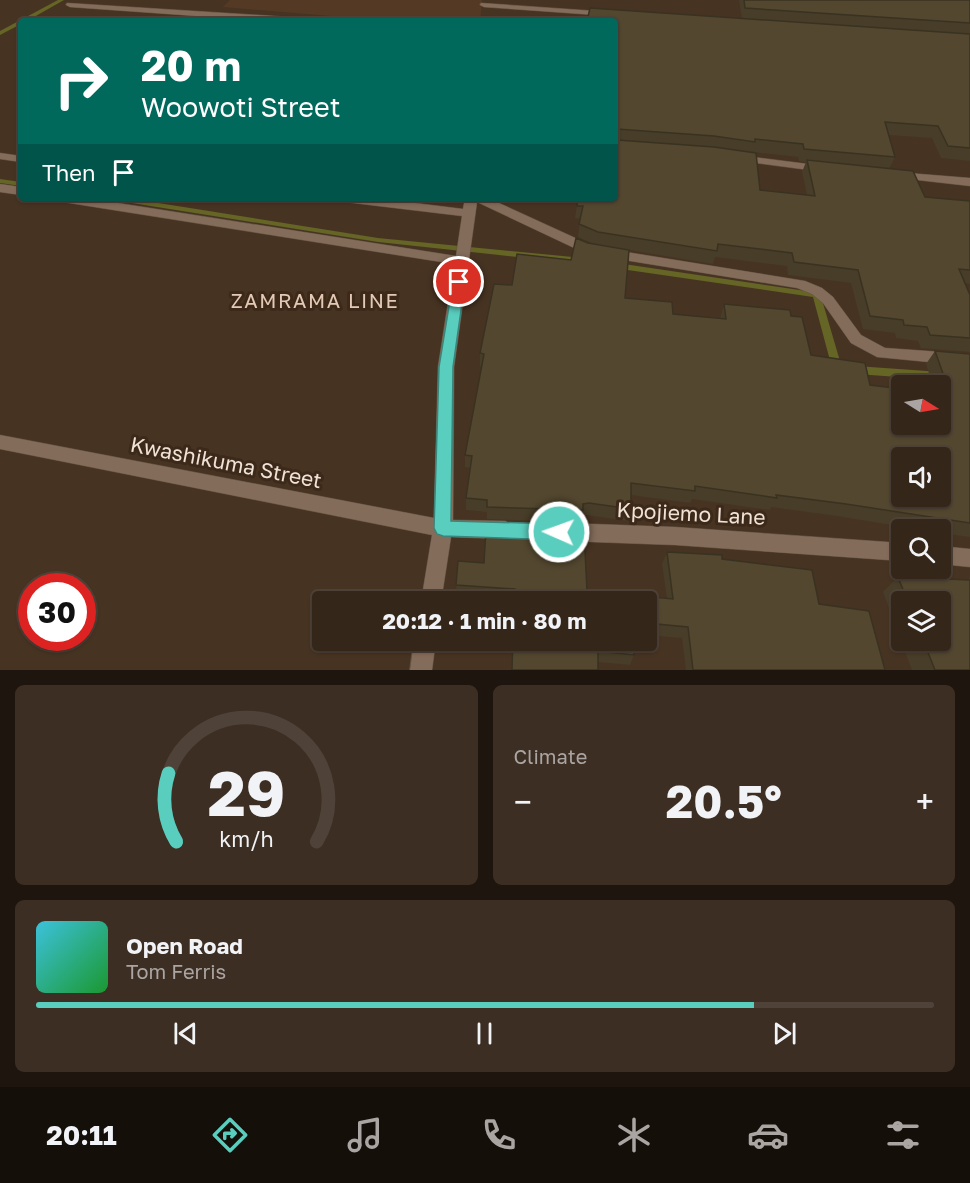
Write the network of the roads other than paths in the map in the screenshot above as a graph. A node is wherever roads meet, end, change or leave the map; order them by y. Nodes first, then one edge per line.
1 (70, 5) dead end
2 (484, 6) edge
3 (614, 14) edge
4 (261, 18) edge
5 (0, 156) edge
6 (722, 156) edge
7 (18, 159) edge
8 (832, 170) edge
9 (886, 174) edge
10 (970, 182) edge
11 (0, 188) edge
12 (18, 191) edge
13 (84, 201) edge
14 (370, 201) edge
15 (471, 201) edge
16 (484, 201) edge
17 (469, 213) junction
18 (463, 256) junction
19 (970, 360) edge
20 (0, 442) edge
21 (443, 528) junction
22 (524, 531) edge
23 (547, 532) edge
24 (891, 551) edge
25 (951, 556) edge
26 (970, 558) edge
27 (433, 591) edge
28 (424, 651) edge
29 (421, 670) edge

1 - 4 street
2 - 3 street
5 - 7 street
6 - 8 street
9 - 10 street
11 - 12 street
13 - 18 street
14 - 17 street
15 - 17 street
16 - 19 street
17 - 18 street
18 - 21 street
20 - 21 street, Kwashikuma Street
21 - 22 street
21 - 27 street
23 - 24 street, Kpojiemo Lane
25 - 26 street
28 - 29 street

